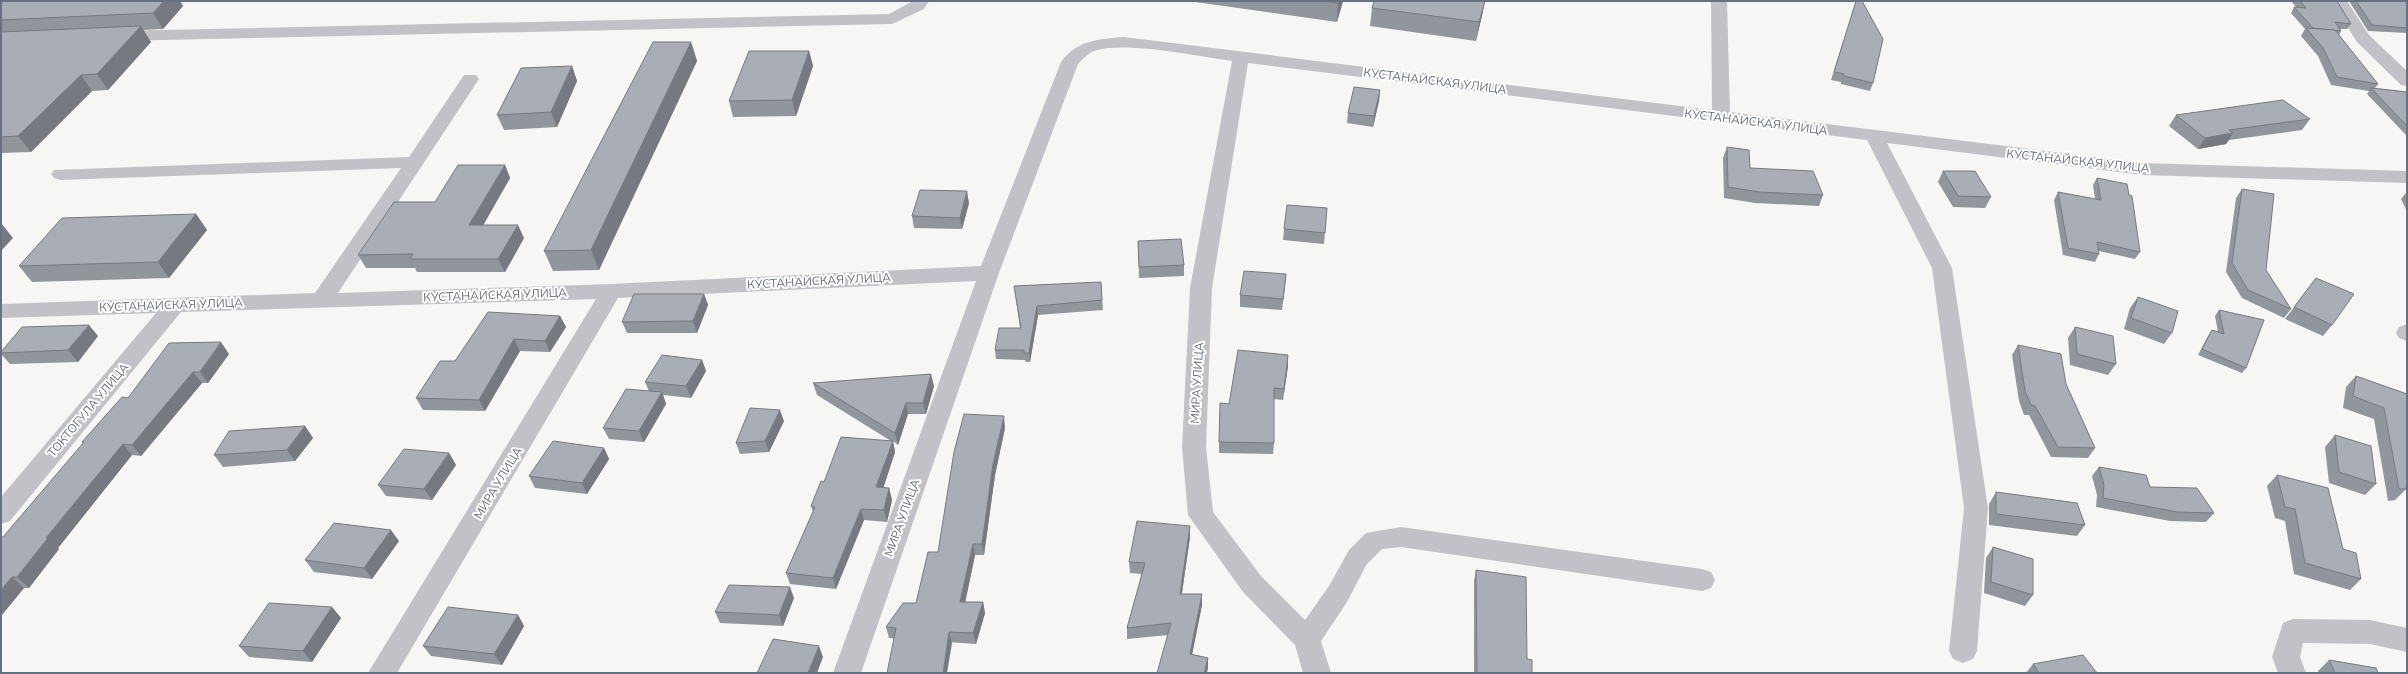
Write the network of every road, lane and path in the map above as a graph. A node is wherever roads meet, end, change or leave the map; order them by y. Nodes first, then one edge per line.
1 (921, 1) edge
2 (1719, 1) edge
3 (2339, 1) edge
4 (102, 37) edge
5 (1107, 43) joint
6 (1241, 56) junction
7 (470, 78) dead end
8 (2407, 81) edge
9 (1722, 118) junction
10 (1875, 137) junction
11 (415, 162) junction
12 (61, 174) dead end
13 (2407, 177) edge
14 (989, 273) junction
15 (611, 291) junction
16 (322, 300) junction
17 (175, 305) junction
18 (1, 311) edge
19 (1, 514) edge
20 (1702, 580) dead end
21 (1307, 639) junction
22 (2407, 640) edge
23 (1963, 651) dead end
24 (382, 673) edge
25 (847, 673) edge
26 (1317, 673) edge
27 (2292, 673) edge

1 - 4 street
2 - 9 street
3 - 8 street
5 - 6 street, КУСТАНАЙСКАЯ УЛИЦА
5 - 14 street, МИРА УЛИЦА
6 - 9 street, КУСТАНАЙСКАЯ УЛИЦА
6 - 21 street, МИРА УЛИЦА
7 - 11 street
9 - 10 street, КУСТАНАЙСКАЯ УЛИЦА
10 - 13 street, КУСТАНАЙСКАЯ УЛИЦА
10 - 23 street
11 - 12 street
11 - 16 street
14 - 15 street, КУСТАНАЙСКАЯ УЛИЦА
14 - 25 street, МИРА УЛИЦА
15 - 16 street, КУСТАНАЙСКАЯ УЛИЦА
15 - 24 street, МИРА УЛИЦА
16 - 17 street, КУСТАНАЙСКАЯ УЛИЦА
17 - 18 street, КУСТАНАЙСКАЯ УЛИЦА
17 - 19 street, ТОКТОГУЛА УЛИЦА
20 - 21 street
21 - 26 street, МИРА УЛИЦА
22 - 27 street

